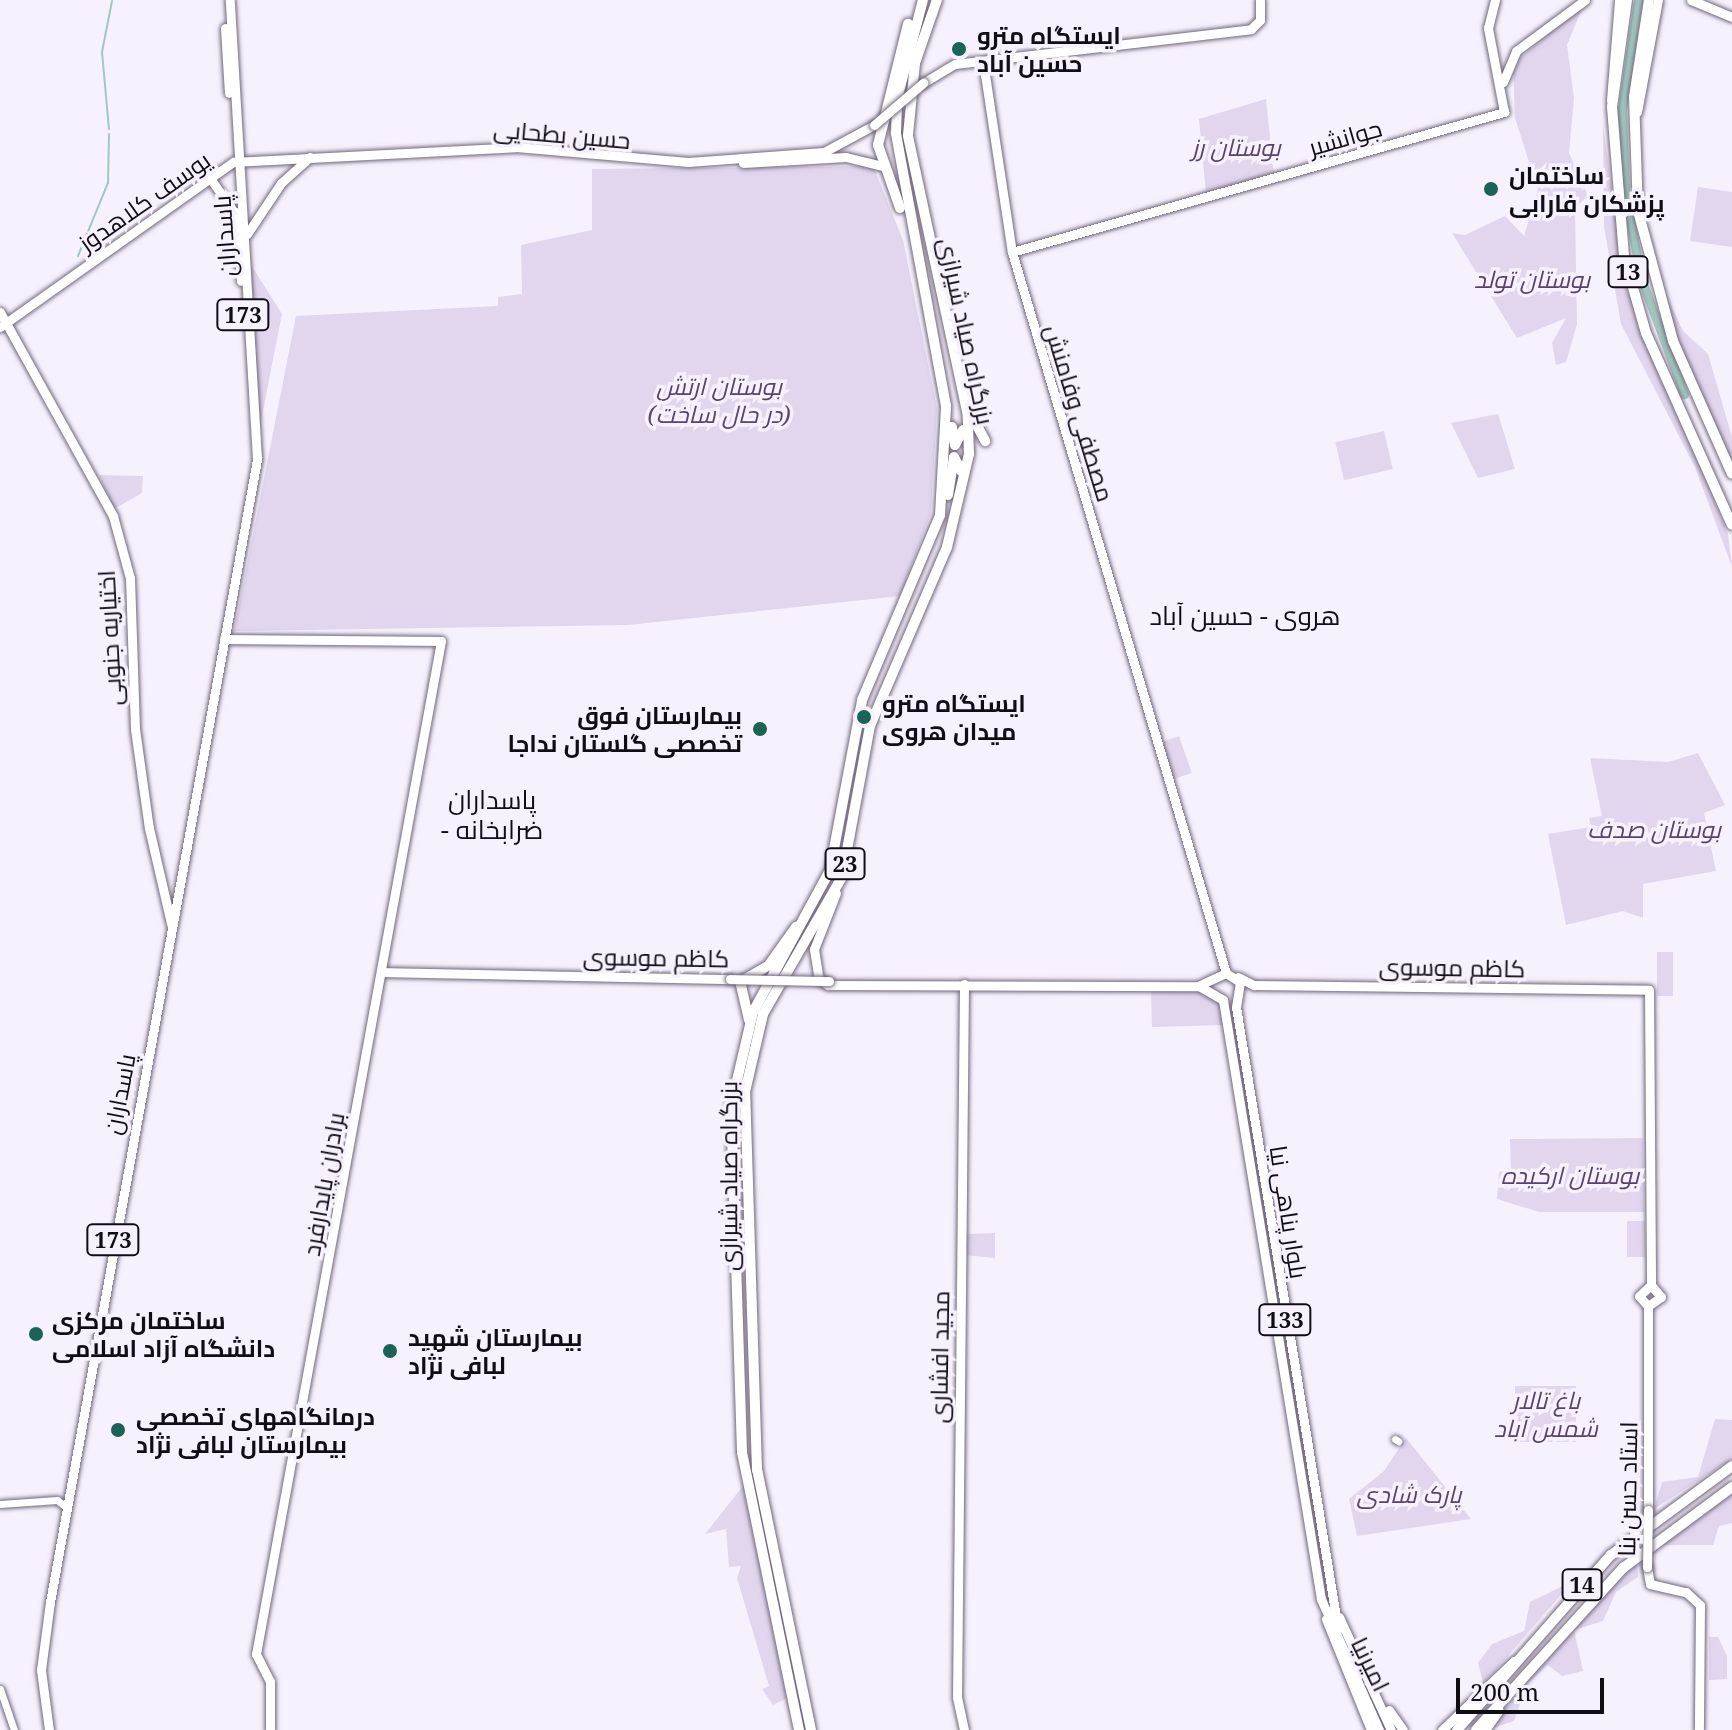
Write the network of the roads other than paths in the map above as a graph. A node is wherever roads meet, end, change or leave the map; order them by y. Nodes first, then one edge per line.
1 (224, 0) edge
2 (230, 0) edge
3 (920, 0) edge
4 (937, 0) edge
5 (1260, 0) edge
6 (1495, 0) edge
7 (1585, 0) edge
8 (1649, 0) edge
9 (1659, 0) edge
10 (1691, 0) edge
11 (1620, 2) edge
12 (1732, 17) edge
13 (1509, 59) junction
14 (983, 61) junction
15 (1496, 61) junction
16 (1503, 83) junction
17 (1633, 139) junction
18 (312, 156) junction
19 (236, 162) junction
20 (688, 162) junction
21 (882, 166) junction
22 (212, 181) junction
23 (237, 216) junction
24 (913, 237) junction
25 (245, 242) junction
26 (1012, 252) junction
27 (93, 260) junction
28 (0, 312) edge
29 (946, 316) junction
30 (4, 327) edge
31 (963, 393) junction
32 (946, 406) junction
33 (985, 441) dead end
34 (255, 468) junction
35 (1732, 474) edge
36 (957, 504) junction
37 (940, 515) junction
38 (1732, 525) edge
39 (224, 639) junction
40 (842, 877) junction
41 (815, 904) junction
42 (171, 923) junction
43 (383, 972) junction
44 (1226, 973) junction
45 (1214, 976) junction
46 (1238, 977) junction
47 (828, 983) junction
48 (964, 984) junction
49 (1199, 986) junction
50 (1212, 990) junction
51 (749, 1021) junction
52 (1252, 1141) junction
53 (1651, 1285) junction
54 (1648, 1306) junction
55 (1732, 1466) edge
56 (1732, 1487) edge
57 (1308, 1497) junction
58 (0, 1504) edge
59 (66, 1507) junction
60 (1330, 1599) junction
61 (1330, 1617) junction
62 (1516, 1659) junction
63 (1528, 1668) junction
64 (0, 1689) edge
65 (1375, 1690) junction
66 (14, 1730) edge
67 (49, 1730) edge
68 (270, 1730) edge
69 (799, 1730) edge
70 (811, 1730) edge
71 (961, 1730) edge
72 (1371, 1730) edge
73 (1385, 1730) edge
74 (1403, 1730) edge
75 (1442, 1730) edge
76 (1457, 1730) edge
77 (1476, 1730) edge
78 (1485, 1730) edge
79 (1699, 1730) edge

1 - 19 main road, پاسداران / 173
2 - 19 main road, پاسداران / 173
3 - 21 highway
3 - 24 highway, بزرگراه صیاد شیرازی / 23
4 - 29 highway, بزرگراه صیاد شیرازی / 23
5 - 14 main road, حسین بطحایی
6 - 15 main road
7 - 13 main road
8 - 17 highway, 13
9 - 17 main road
10 - 12 main road
11 - 38 highway, 13
13 - 15 main road
13 - 16 main road
14 - 20 main road, حسین بطحایی, bridge
14 - 26 main road, مصطفی وفامنش
15 - 16 main road
16 - 26 main road, جوانشیر
17 - 35 highway, 13
18 - 19 main road, حسین بطحایی
18 - 20 main road, حسین بطحایی
18 - 25 main road
19 - 22 main road, یوسف کلاهدوز
19 - 23 main road, پاسداران / 173
19 - 25 main road, پاسداران / 173
19 - 27 main road, یوسف کلاهدوز
20 - 21 main road
21 - 24 highway
22 - 23 main road
22 - 27 main road, یوسف کلاهدوز
23 - 34 main road, پاسداران / 173
24 - 32 highway, بزرگراه صیاد شیرازی / 23
25 - 34 main road, پاسداران / 173
26 - 44 main road, مصطفی وفامنش
27 - 30 main road, یوسف کلاهدوز
28 - 30 main road, اختیاریه جنوبی
29 - 31 highway, بزرگراه صیاد شیرازی / 23
29 - 33 highway
30 - 42 main road, اختیاریه جنوبی
31 - 32 highway
31 - 36 highway, بزرگراه صیاد شیرازی / 23
32 - 37 highway, بزرگراه صیاد شیرازی / 23
34 - 39 main road, پاسداران / 173
36 - 37 highway
36 - 40 highway, بزرگراه صیاد شیرازی / 23
37 - 41 highway, بزرگراه صیاد شیرازی / 23
39 - 42 main road, پاسداران / 173
39 - 43 main road, برادران پایدارفرد
40 - 47 main road
40 - 70 highway, بزرگراه صیاد شیرازی / 23
41 - 51 highway, بزرگراه صیاد شیرازی / 23
41 - 51 highway
42 - 59 main road, پاسداران / 173
43 - 47 main road, کاظم موسوی, bridge
43 - 68 main road, برادران پایدارفرد
44 - 45 main road
44 - 46 main road
45 - 49 main road
45 - 50 main road
46 - 52 main road, بلوار پناهی نیا / 133
46 - 53 main road, کاظم موسوی
47 - 48 main road, کاظم موسوی
48 - 49 main road, کاظم موسوی
48 - 71 main road, مجید افشاری
49 - 50 main road, کاظم موسوی
50 - 52 main road, بلوار پناهی نیا / 133
51 - 69 highway, بزرگراه صیاد شیرازی / 23
52 - 57 main road, بلوار پناهی نیا / 133
53 - 54 main road
53 - 54 main road
54 - 79 main road, استاد حسن بنا, bridge
55 - 62 highway, 14
56 - 63 highway, 14
57 - 60 main road, بلوار پناهی نیا / 133
57 - 61 main road, بلوار پناهی نیا / 133
58 - 59 street
59 - 67 main road, پاسداران / 173
60 - 61 main road, بلوار پناهی نیا / 133
60 - 65 main road
61 - 72 main road
61 - 73 main road, امیرنیا
62 - 75 main road
62 - 76 highway, 14
63 - 77 highway, 14
63 - 78 main road
64 - 66 street
65 - 73 main road
65 - 74 main road

